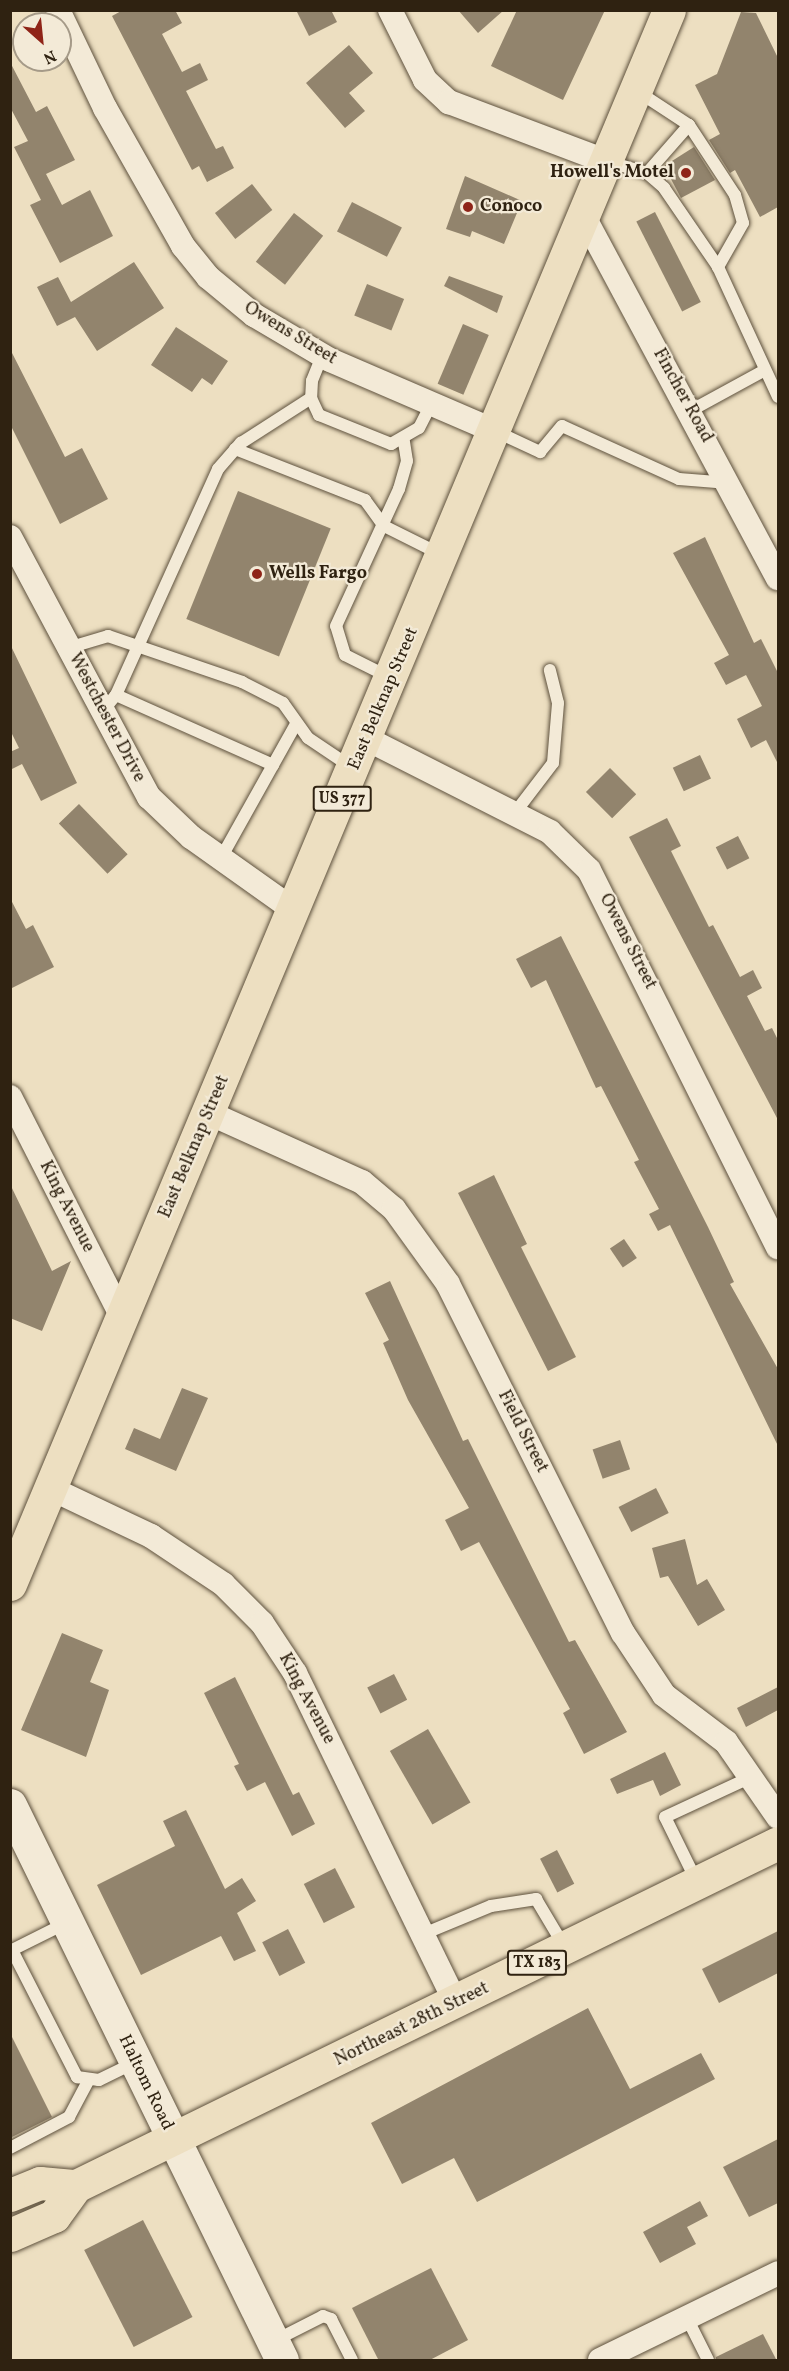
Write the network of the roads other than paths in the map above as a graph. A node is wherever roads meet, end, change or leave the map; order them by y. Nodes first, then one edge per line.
1 (58, 10) edge
2 (390, 10) edge
3 (669, 10) edge
4 (636, 91) junction
5 (688, 125) junction
6 (605, 161) junction
7 (647, 173) junction
8 (583, 215) junction
9 (718, 267) junction
10 (322, 356) junction
11 (763, 370) junction
12 (778, 397) edge
13 (311, 398) junction
14 (431, 404) junction
15 (690, 411) junction
16 (495, 431) junction
17 (404, 441) junction
18 (235, 449) junction
19 (729, 483) junction
20 (384, 526) junction
21 (10, 537) edge
22 (443, 555) junction
23 (778, 578) edge
24 (138, 643) junction
25 (68, 648) junction
26 (550, 670) dead end
27 (392, 679) junction
28 (109, 704) junction
29 (296, 724) junction
30 (367, 739) junction
31 (273, 765) junction
32 (355, 769) junction
33 (514, 814) junction
34 (221, 858) junction
35 (295, 911) junction
36 (10, 1097) edge
37 (209, 1113) junction
38 (778, 1247) edge
39 (122, 1317) junction
40 (52, 1490) junction
41 (10, 1584) edge
42 (752, 1777) junction
43 (10, 1805) edge
44 (778, 1817) edge
45 (778, 1843) edge
46 (698, 1883) junction
47 (67, 1922) junction
48 (422, 1935) junction
49 (565, 1948) junction
50 (11, 1951) edge
51 (456, 2003) junction
52 (134, 2063) junction
53 (88, 2082) junction
54 (174, 2143) junction
55 (10, 2148) edge
56 (76, 2187) junction
57 (10, 2194) edge
58 (14, 2227) edge
59 (778, 2273) edge
60 (687, 2318) junction
61 (277, 2351) edge
62 (352, 2361) edge
63 (600, 2361) edge
64 (708, 2361) edge

1 - 10 street, Owens Street
2 - 6 street
3 - 4 main road, East Belknap Street / US 377
4 - 5 lane
4 - 6 main road, East Belknap Street / US 377
5 - 7 lane
5 - 9 lane
6 - 7 lane
6 - 8 main road, East Belknap Street / US 377
7 - 9 lane
8 - 15 street, Fincher Road
8 - 16 main road, East Belknap Street / US 377
9 - 11 lane
10 - 13 lane
10 - 14 street, Owens Street
11 - 12 lane
11 - 15 lane
13 - 17 lane
13 - 18 lane
14 - 16 street, Owens Street
14 - 17 lane
15 - 19 street, Fincher Road
16 - 19 lane
16 - 22 main road, East Belknap Street / US 377
17 - 20 lane
18 - 20 lane
18 - 24 lane
19 - 23 street, Fincher Road
20 - 22 lane
20 - 27 lane
21 - 25 street, Westchester Drive
22 - 27 main road, East Belknap Street / US 377
24 - 25 lane
24 - 28 lane
24 - 29 lane
25 - 28 street, Westchester Drive
26 - 33 lane
27 - 30 main road, East Belknap Street / US 377
28 - 31 lane
28 - 34 street, Westchester Drive
29 - 31 lane
29 - 32 lane
30 - 32 main road, East Belknap Street / US 377
30 - 33 street, Owens Street
31 - 34 lane
32 - 35 main road, East Belknap Street / US 377
33 - 38 street, Owens Street
34 - 35 street, Westchester Drive
35 - 37 main road, East Belknap Street / US 377
36 - 39 street, King Avenue
37 - 39 main road, East Belknap Street / US 377
37 - 42 street, Field Street
39 - 40 main road, East Belknap Street / US 377
40 - 41 main road, East Belknap Street / US 377
40 - 48 street, King Avenue
42 - 44 street, Field Street
42 - 46 lane
43 - 47 main road, Haltom Road
45 - 46 main road, Northeast 28th Street / TX 183
46 - 49 main road, Northeast 28th Street / TX 183
47 - 50 lane
47 - 52 main road, Haltom Road
48 - 49 lane
48 - 51 street, King Avenue
49 - 51 main road, Northeast 28th Street / TX 183
50 - 53 lane
51 - 54 main road, Northeast 28th Street / TX 183
52 - 53 lane
52 - 54 main road, Haltom Road
53 - 55 lane
54 - 56 main road, Northeast 28th Street / TX 183
54 - 61 main road, Haltom Road
56 - 57 main road
56 - 58 main road, Northeast 28th Street / TX 183
59 - 60 street
60 - 63 street
60 - 64 lane
61 - 62 lane

